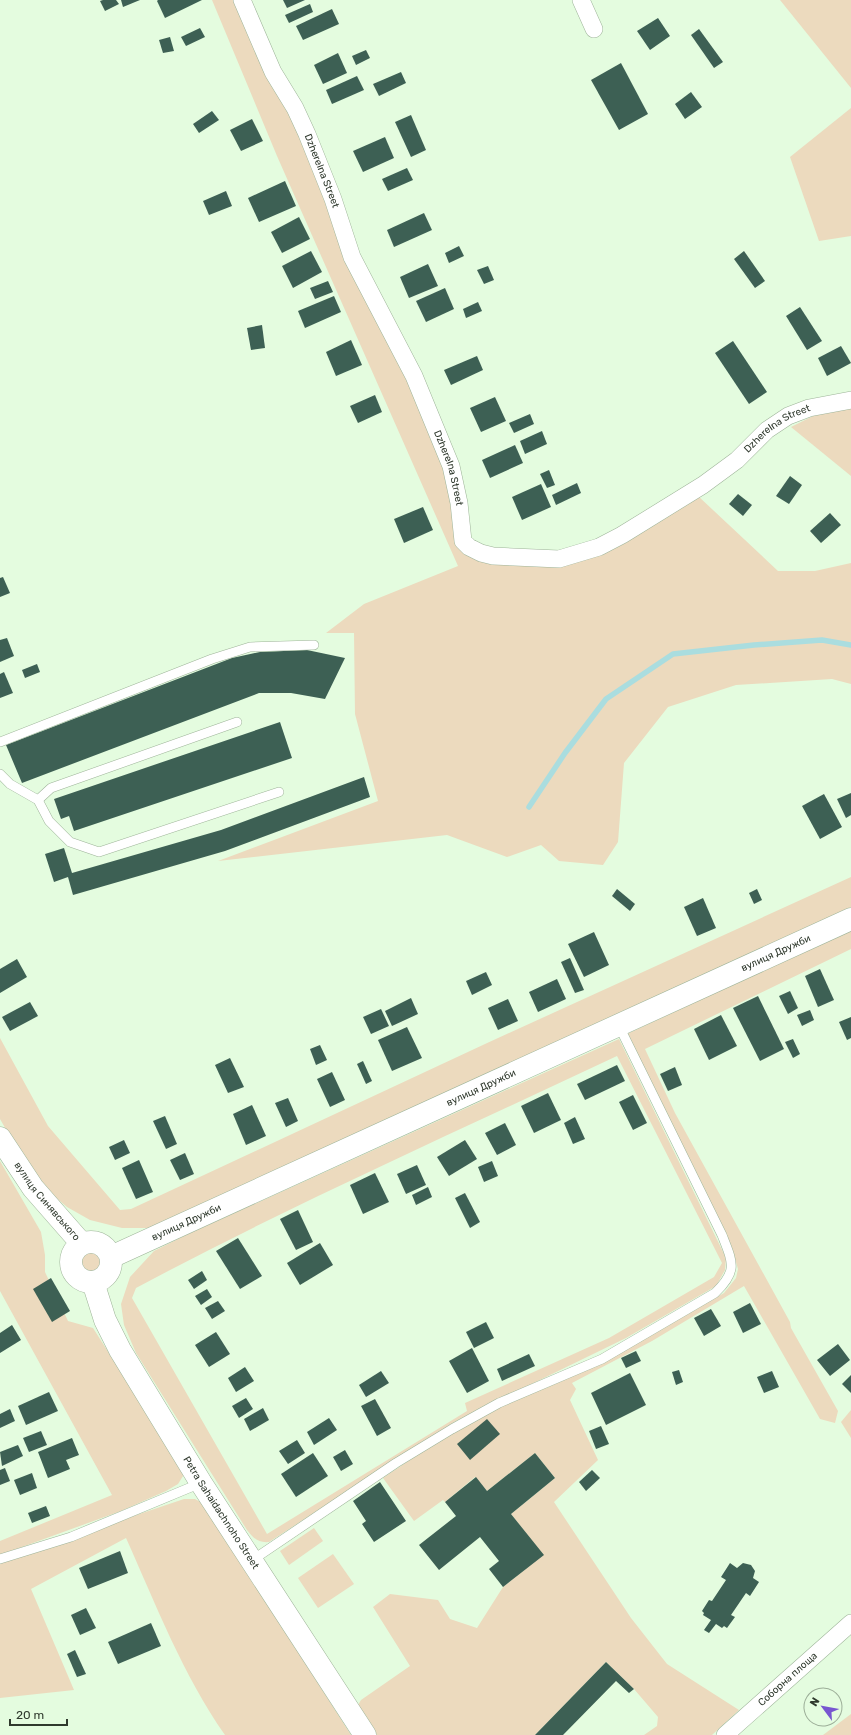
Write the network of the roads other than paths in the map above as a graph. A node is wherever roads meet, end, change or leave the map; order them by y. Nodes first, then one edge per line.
1 (242, 0) edge
2 (581, 0) edge
3 (594, 29) dead end
4 (851, 400) edge
5 (314, 644) dead end
6 (237, 722) dead end
7 (0, 742) edge
8 (0, 774) edge
9 (280, 792) dead end
10 (38, 800) junction
11 (851, 919) edge
12 (619, 1026) junction
13 (0, 1138) edge
14 (82, 1244) junction
15 (110, 1257) junction
16 (93, 1282) junction
17 (201, 1483) junction
18 (0, 1559) edge
19 (252, 1561) junction
20 (851, 1623) edge
21 (365, 1735) edge
22 (725, 1735) edge

1 - 4 street, Dzherelna Street
2 - 3 street
5 - 7 lane
6 - 10 lane
8 - 10 lane
9 - 10 lane
11 - 12 street, вулиця Дружби
12 - 15 street, вулиця Дружби
12 - 19 lane
13 - 14 street, вулиця Синявського
14 - 15 street
14 - 16 street
15 - 16 street
16 - 17 street, Petra Sahaidachnoho Street
17 - 18 lane
17 - 19 street, Petra Sahaidachnoho Street
19 - 21 street, Petra Sahaidachnoho Street
20 - 22 street, Соборна площа

